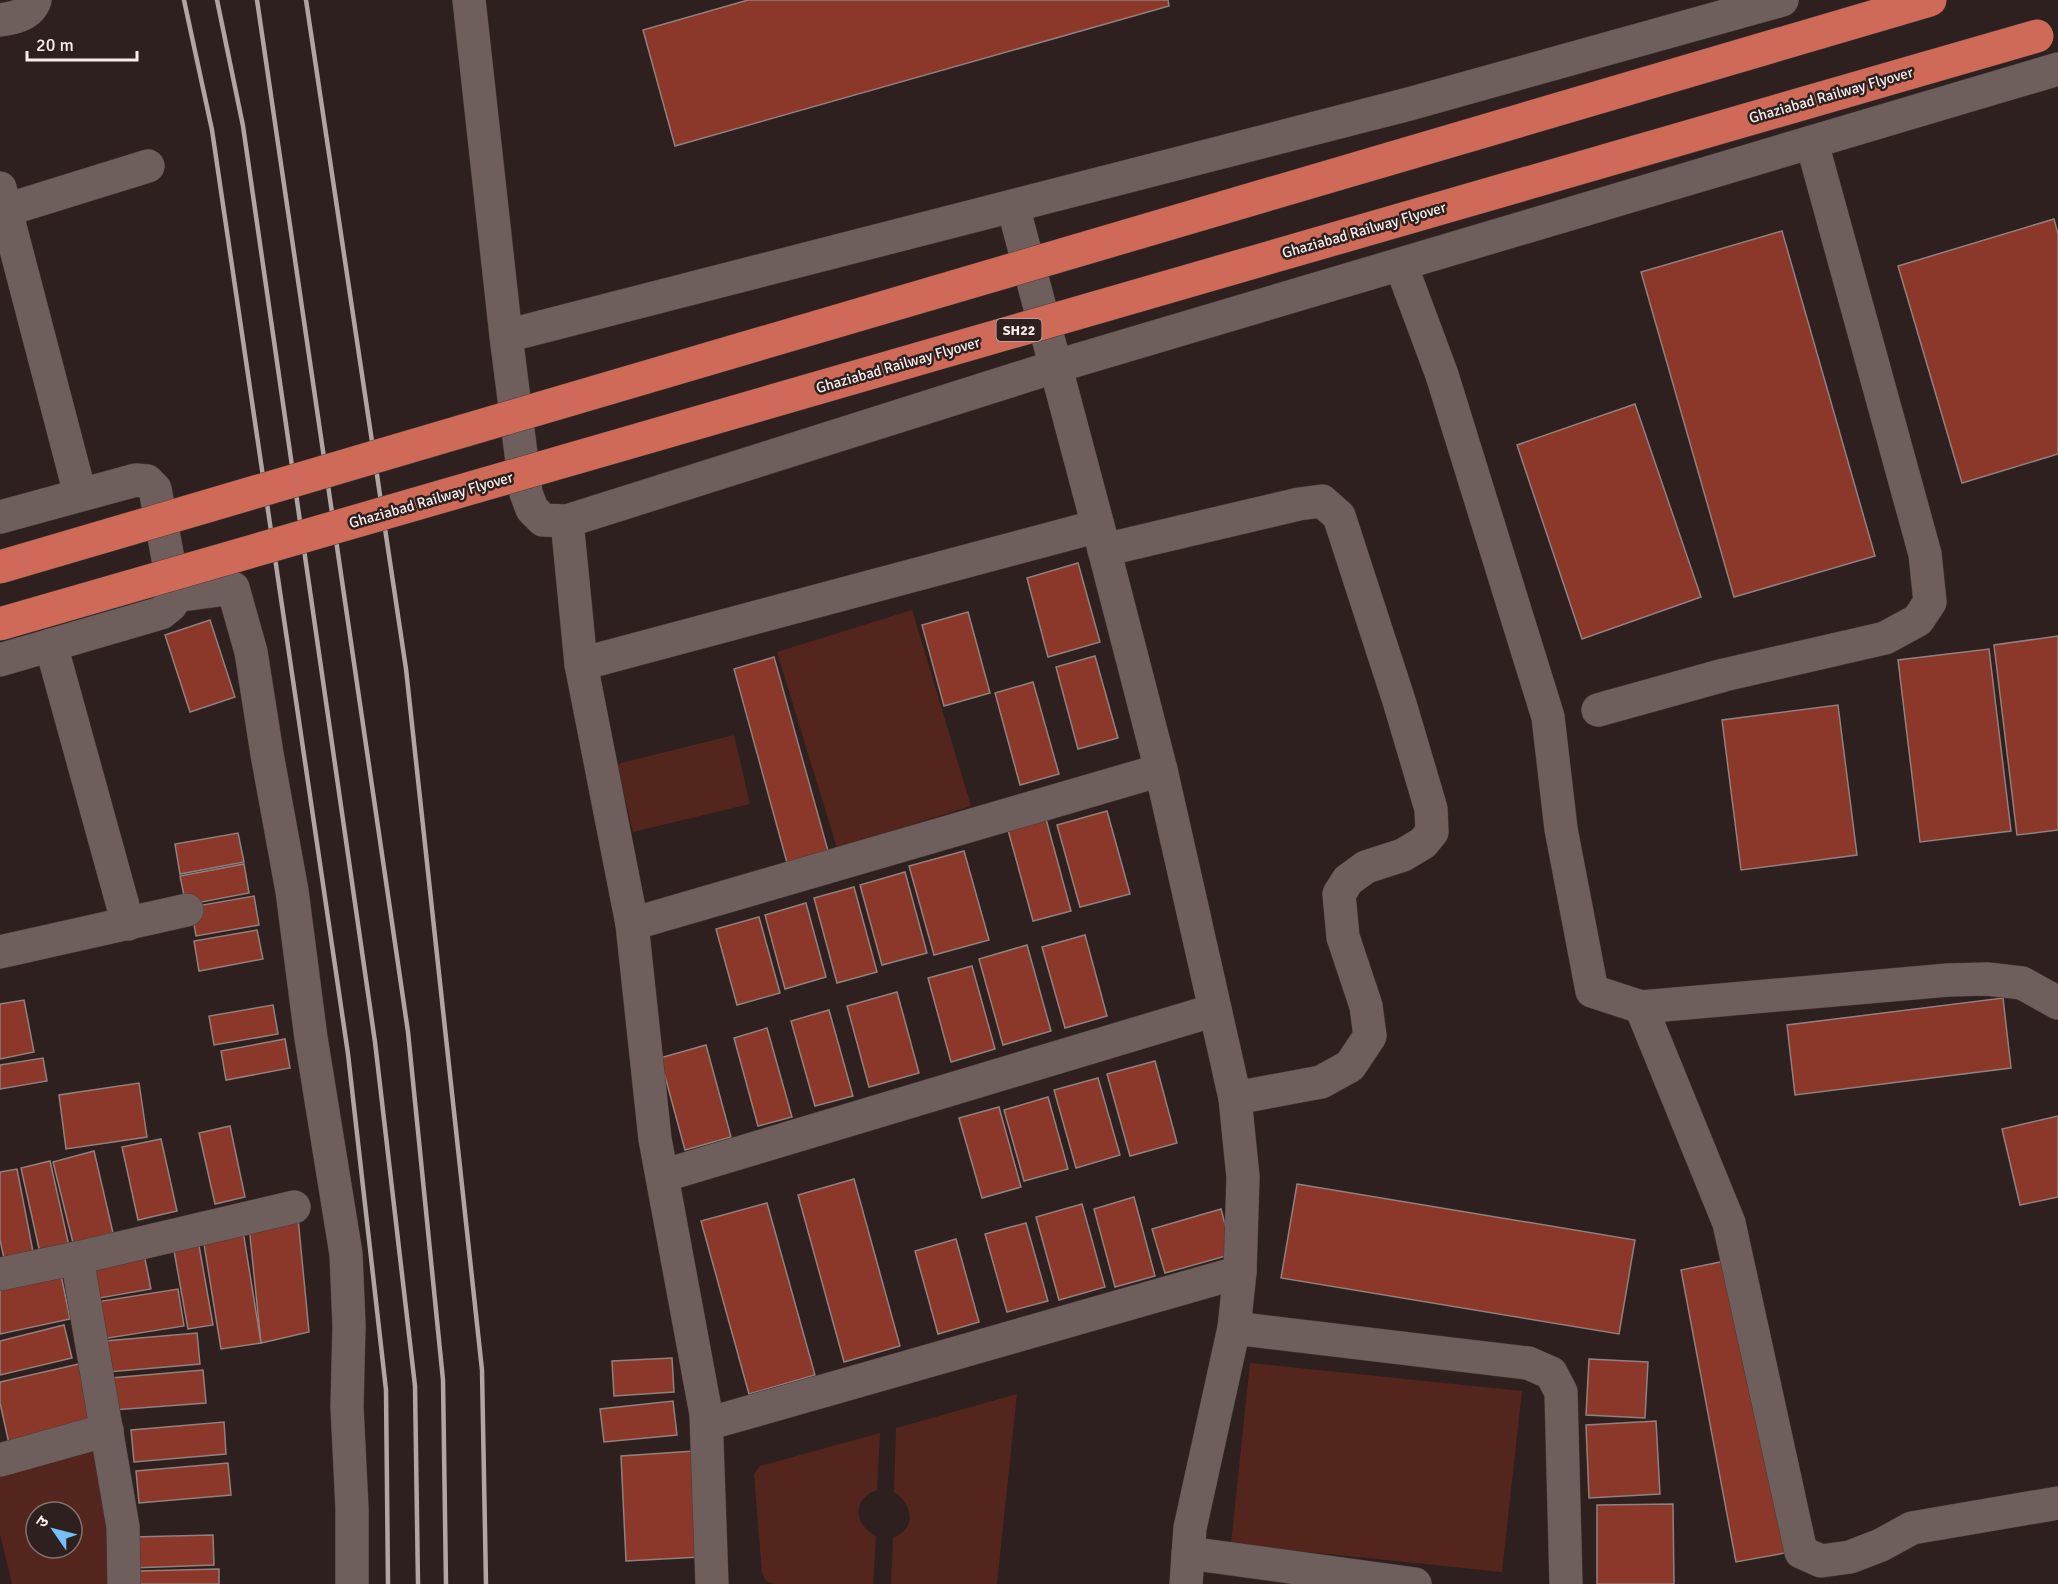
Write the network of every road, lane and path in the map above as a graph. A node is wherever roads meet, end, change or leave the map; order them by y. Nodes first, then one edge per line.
1 (35, 0) edge
2 (469, 0) edge
3 (1782, 0) edge
4 (1930, 0) edge
5 (0, 20) edge
6 (2037, 36) dead end
7 (2058, 69) edge
8 (1812, 142) junction
9 (148, 166) dead end
10 (3, 199) edge
11 (1013, 206) junction
12 (1401, 265) junction
13 (506, 336) junction
14 (1057, 366) junction
15 (80, 494) junction
16 (0, 517) edge
17 (567, 521) junction
18 (1101, 538) junction
19 (0, 567) edge
20 (175, 596) junction
21 (0, 624) edge
22 (51, 645) junction
23 (0, 660) edge
24 (581, 664) junction
25 (1599, 710) dead end
26 (1161, 770) junction
27 (187, 910) dead end
28 (128, 924) junction
29 (632, 924) junction
30 (0, 952) edge
31 (2058, 1003) edge
32 (1641, 1007) junction
33 (1215, 1010) junction
34 (1235, 1098) junction
35 (662, 1176) junction
36 (294, 1207) dead end
37 (77, 1258) junction
38 (1240, 1272) junction
39 (0, 1274) edge
40 (1234, 1328) junction
41 (707, 1424) junction
42 (106, 1430) junction
43 (0, 1460) edge
44 (2058, 1503) edge
45 (1187, 1569) edge
46 (124, 1584) edge
47 (352, 1584) edge
48 (712, 1584) edge
49 (1415, 1584) edge
50 (1566, 1584) edge

1 - 5 street
2 - 13 street
3 - 11 street
4 - 19 highway, bridge
6 - 21 highway, Ghaziabad Railway Flyover / SH22, bridge
7 - 8 street
8 - 12 street
8 - 25 street
9 - 10 street
10 - 15 street
11 - 13 street
11 - 14 street
12 - 14 street
12 - 32 street
13 - 17 street
14 - 17 street
14 - 18 street
15 - 16 street
15 - 20 street
17 - 24 street
18 - 24 street
18 - 26 street
18 - 34 street
20 - 22 street
20 - 47 street
22 - 23 street
22 - 28 street
24 - 29 street
26 - 29 street
26 - 33 street
27 - 28 street
28 - 30 street
29 - 35 street
31 - 32 street
32 - 44 street
33 - 34 street
33 - 35 street
34 - 38 street
35 - 41 street
36 - 37 street
37 - 39 street
37 - 42 street
38 - 40 street
38 - 41 street
40 - 45 street
40 - 50 street
41 - 48 street
42 - 43 street
42 - 46 street
45 - 49 street

